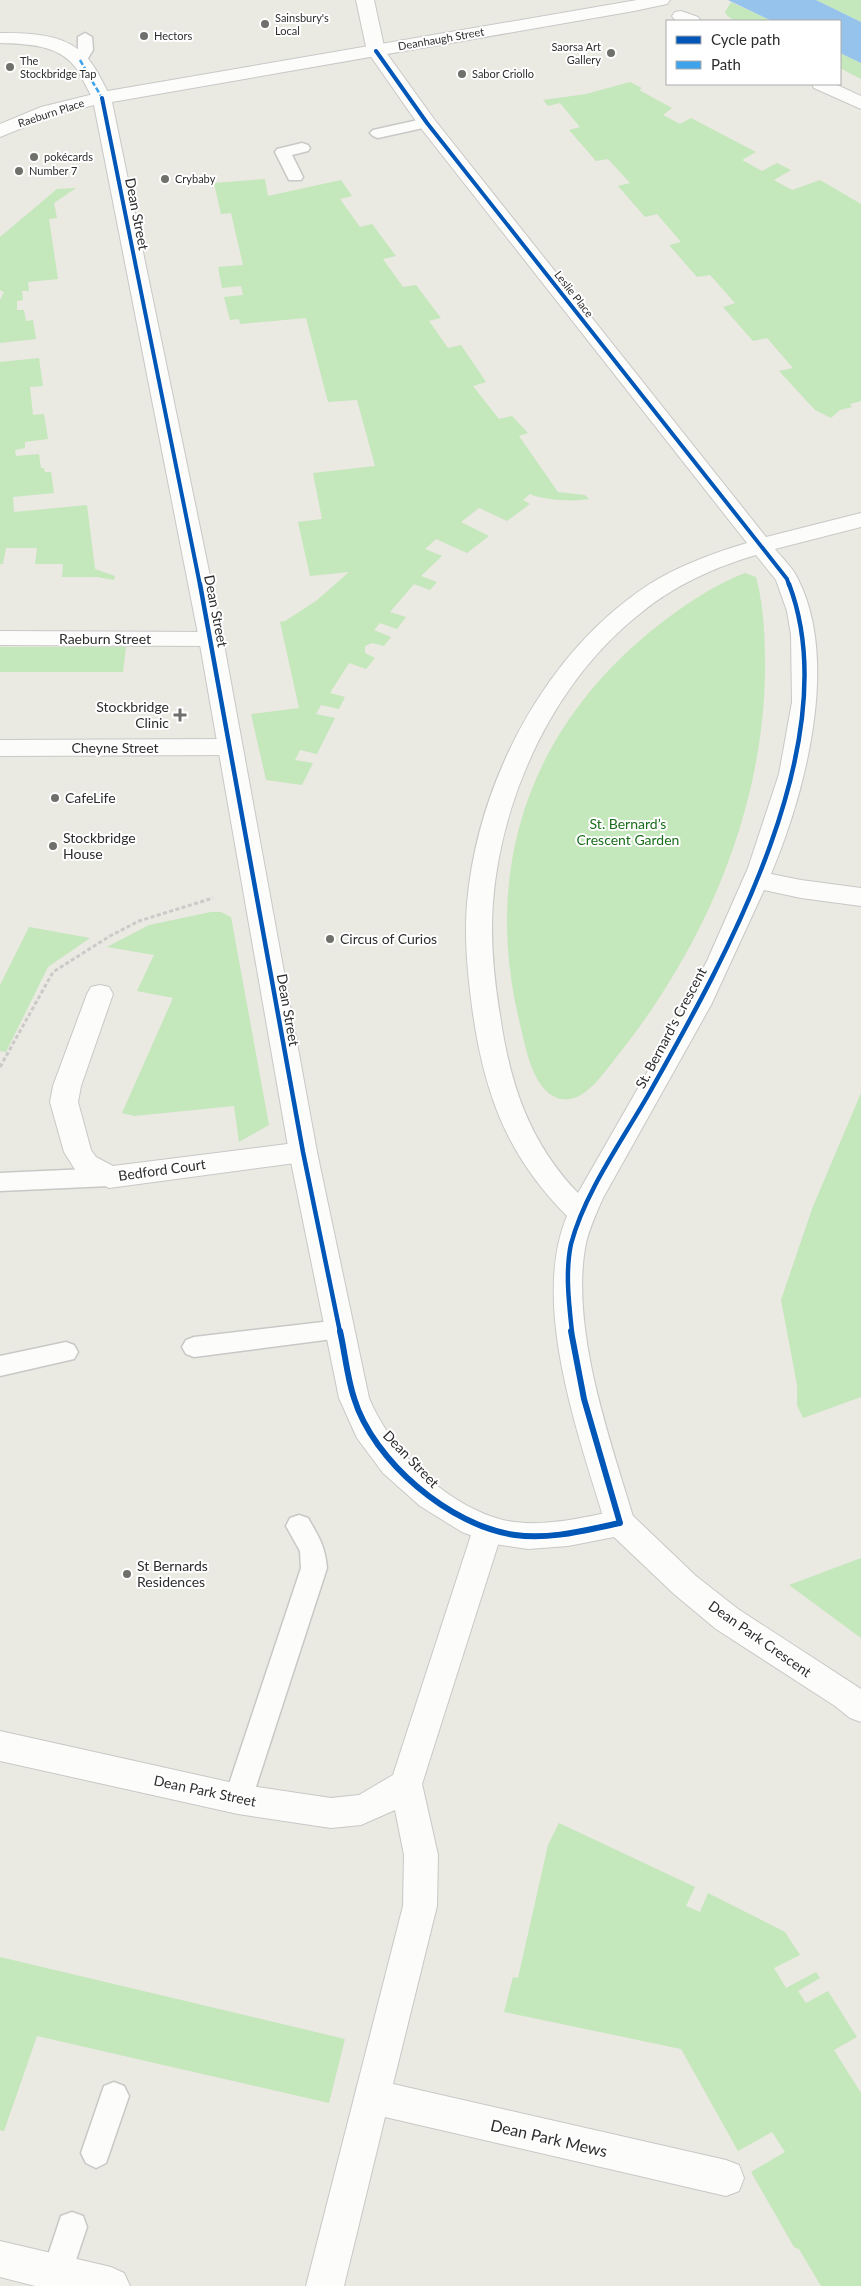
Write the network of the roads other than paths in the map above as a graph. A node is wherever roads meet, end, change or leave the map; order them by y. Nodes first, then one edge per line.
1 (365, 0) edge
2 (661, 0) edge
3 (0, 38) edge
4 (85, 38) dead end
5 (376, 50) junction
6 (80, 60) junction
7 (823, 85) edge
8 (102, 98) junction
9 (861, 103) edge
10 (427, 123) junction
11 (0, 131) edge
12 (378, 133) dead end
13 (302, 148) dead end
14 (295, 177) dead end
15 (861, 520) edge
16 (760, 546) junction
17 (0, 638) edge
18 (211, 640) junction
19 (230, 747) junction
20 (0, 748) edge
21 (755, 880) junction
22 (861, 896) edge
23 (100, 994) dead end
24 (302, 1152) junction
25 (109, 1178) junction
26 (0, 1182) edge
27 (581, 1213) junction
28 (340, 1329) junction
29 (194, 1347) dead end
30 (66, 1352) dead end
31 (0, 1366) edge
32 (620, 1523) junction
33 (299, 1526) dead end
34 (488, 1529) junction
35 (861, 1708) edge
36 (0, 1746) edge
37 (406, 1784) junction
38 (238, 1799) junction
39 (114, 2096) dead end
40 (373, 2098) junction
41 (96, 2153) dead end
42 (726, 2178) dead end
43 (72, 2227) dead end
44 (0, 2259) edge
45 (57, 2273) junction
46 (111, 2286) edge
47 (325, 2286) edge

1 - 5 street
2 - 5 street, Deanhaugh Street
3 - 6 street
4 - 6 lane
5 - 8 street, Deanhaugh Street
5 - 10 street, Leslie Place
6 - 8 street, Dean Street
7 - 9 street
8 - 11 street, Raeburn Place
8 - 18 street, Dean Street
10 - 12 lane
10 - 16 street, Leslie Place
13 - 14 lane
15 - 16 street
16 - 21 street, St. Bernard's Crescent
16 - 27 street
17 - 18 street, Raeburn Street
18 - 19 street, Dean Street
19 - 20 street, Cheyne Street
19 - 24 street, Dean Street
21 - 22 street
21 - 27 street, St. Bernard's Crescent
23 - 25 street, Bedford Court
24 - 25 street, Bedford Court
24 - 28 street, Dean Street
25 - 26 lane
27 - 32 street, St. Bernard's Crescent
28 - 29 lane
28 - 34 street, Dean Street
30 - 31 lane
32 - 34 street, Dean Street
32 - 35 street, Dean Park Crescent
33 - 38 lane
34 - 37 street
36 - 38 street, Dean Park Street
37 - 38 street, Dean Park Street
37 - 40 street
39 - 41 lane
40 - 42 street, Dean Park Mews
40 - 47 street
43 - 45 lane
44 - 45 street
45 - 46 street

